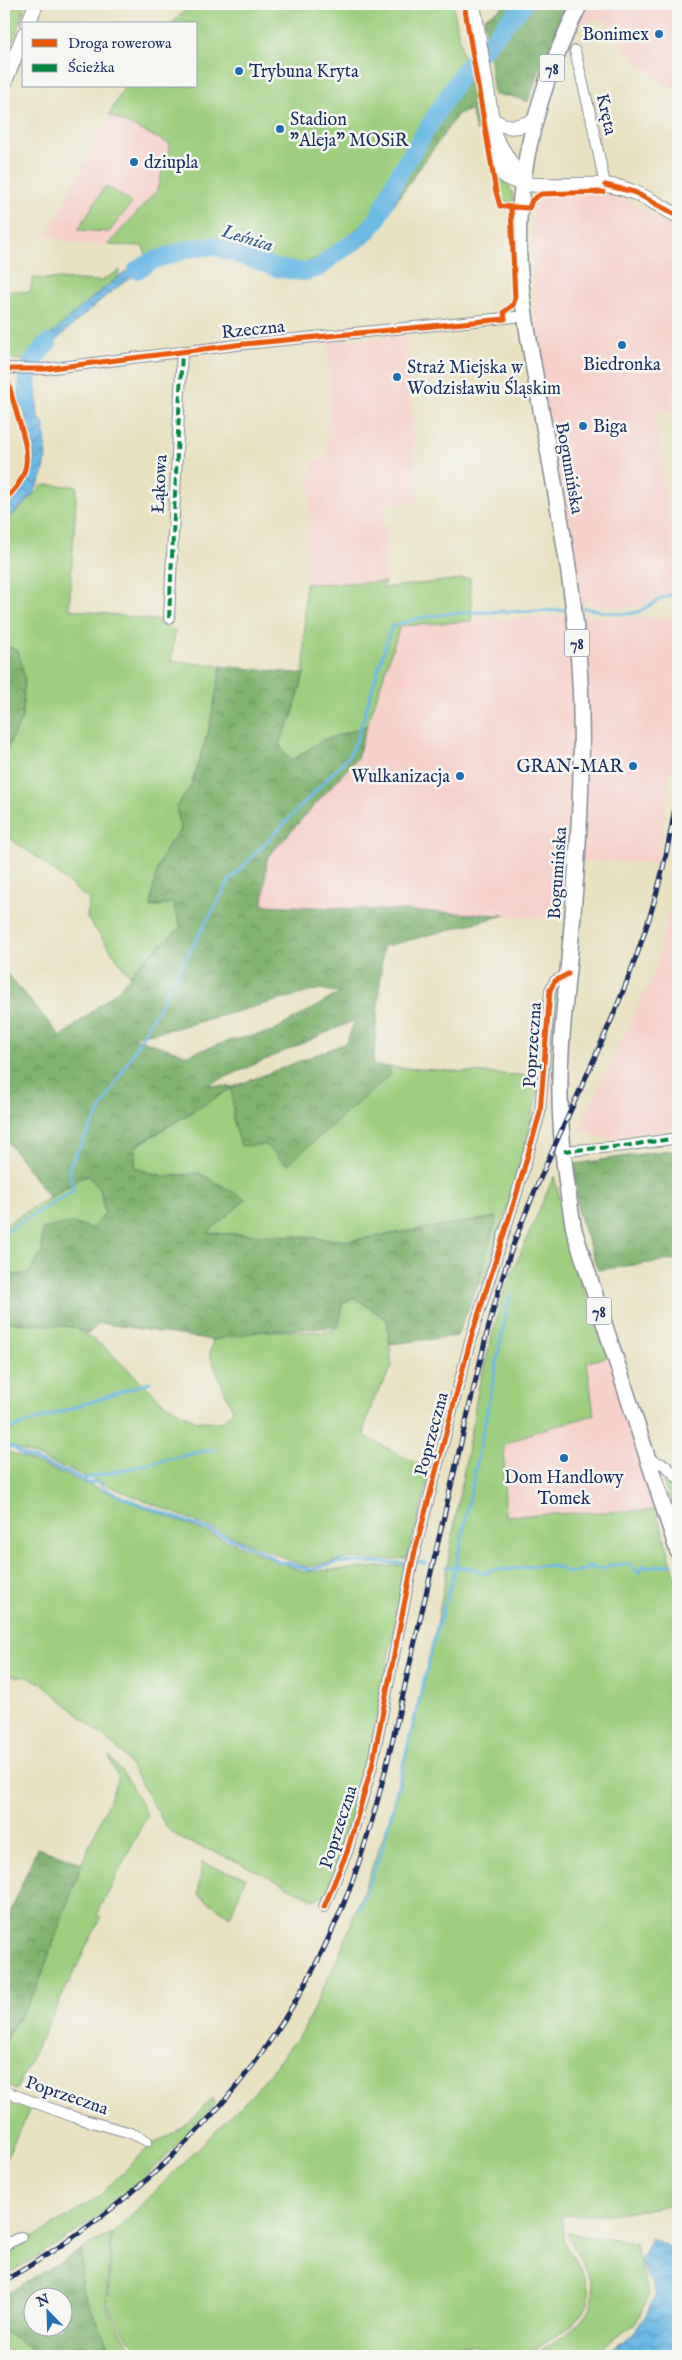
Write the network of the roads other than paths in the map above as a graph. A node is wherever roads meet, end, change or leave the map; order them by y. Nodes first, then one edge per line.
1 (36, 4) edge
2 (473, 4) edge
3 (580, 4) edge
4 (29, 22) edge
5 (22, 39) edge
6 (575, 51) dead end
7 (4, 84) edge
8 (492, 119) junction
9 (536, 120) junction
10 (523, 183) junction
11 (605, 185) junction
12 (678, 216) edge
13 (525, 316) junction
14 (182, 351) junction
15 (9, 369) edge
16 (168, 618) dead end
17 (568, 974) junction
18 (678, 1138) edge
19 (564, 1151) junction
20 (648, 1459) junction
21 (678, 1478) edge
22 (678, 1552) edge
23 (324, 1907) dead end
24 (4, 2091) edge
25 (147, 2141) dead end
26 (21, 2237) dead end
27 (4, 2246) edge

1 - 4 street
2 - 8 street
3 - 9 main road, 78
5 - 7 street
6 - 11 street, Kręta
8 - 9 street
8 - 10 street
9 - 10 main road, 78
10 - 11 street
10 - 13 main road, Bogumińska / 78
11 - 12 street
13 - 14 street, Rzeczna
13 - 17 main road, Bogumińska / 78
14 - 15 street, Rzeczna
14 - 16 street, Łąkowa
17 - 19 main road, Bogumińska / 78
17 - 23 street, Poprzeczna
18 - 19 street
19 - 20 main road, Bogumińska / 78
20 - 21 street
20 - 22 main road, Bogumińska / 78
24 - 25 street, Poprzeczna
26 - 27 street

